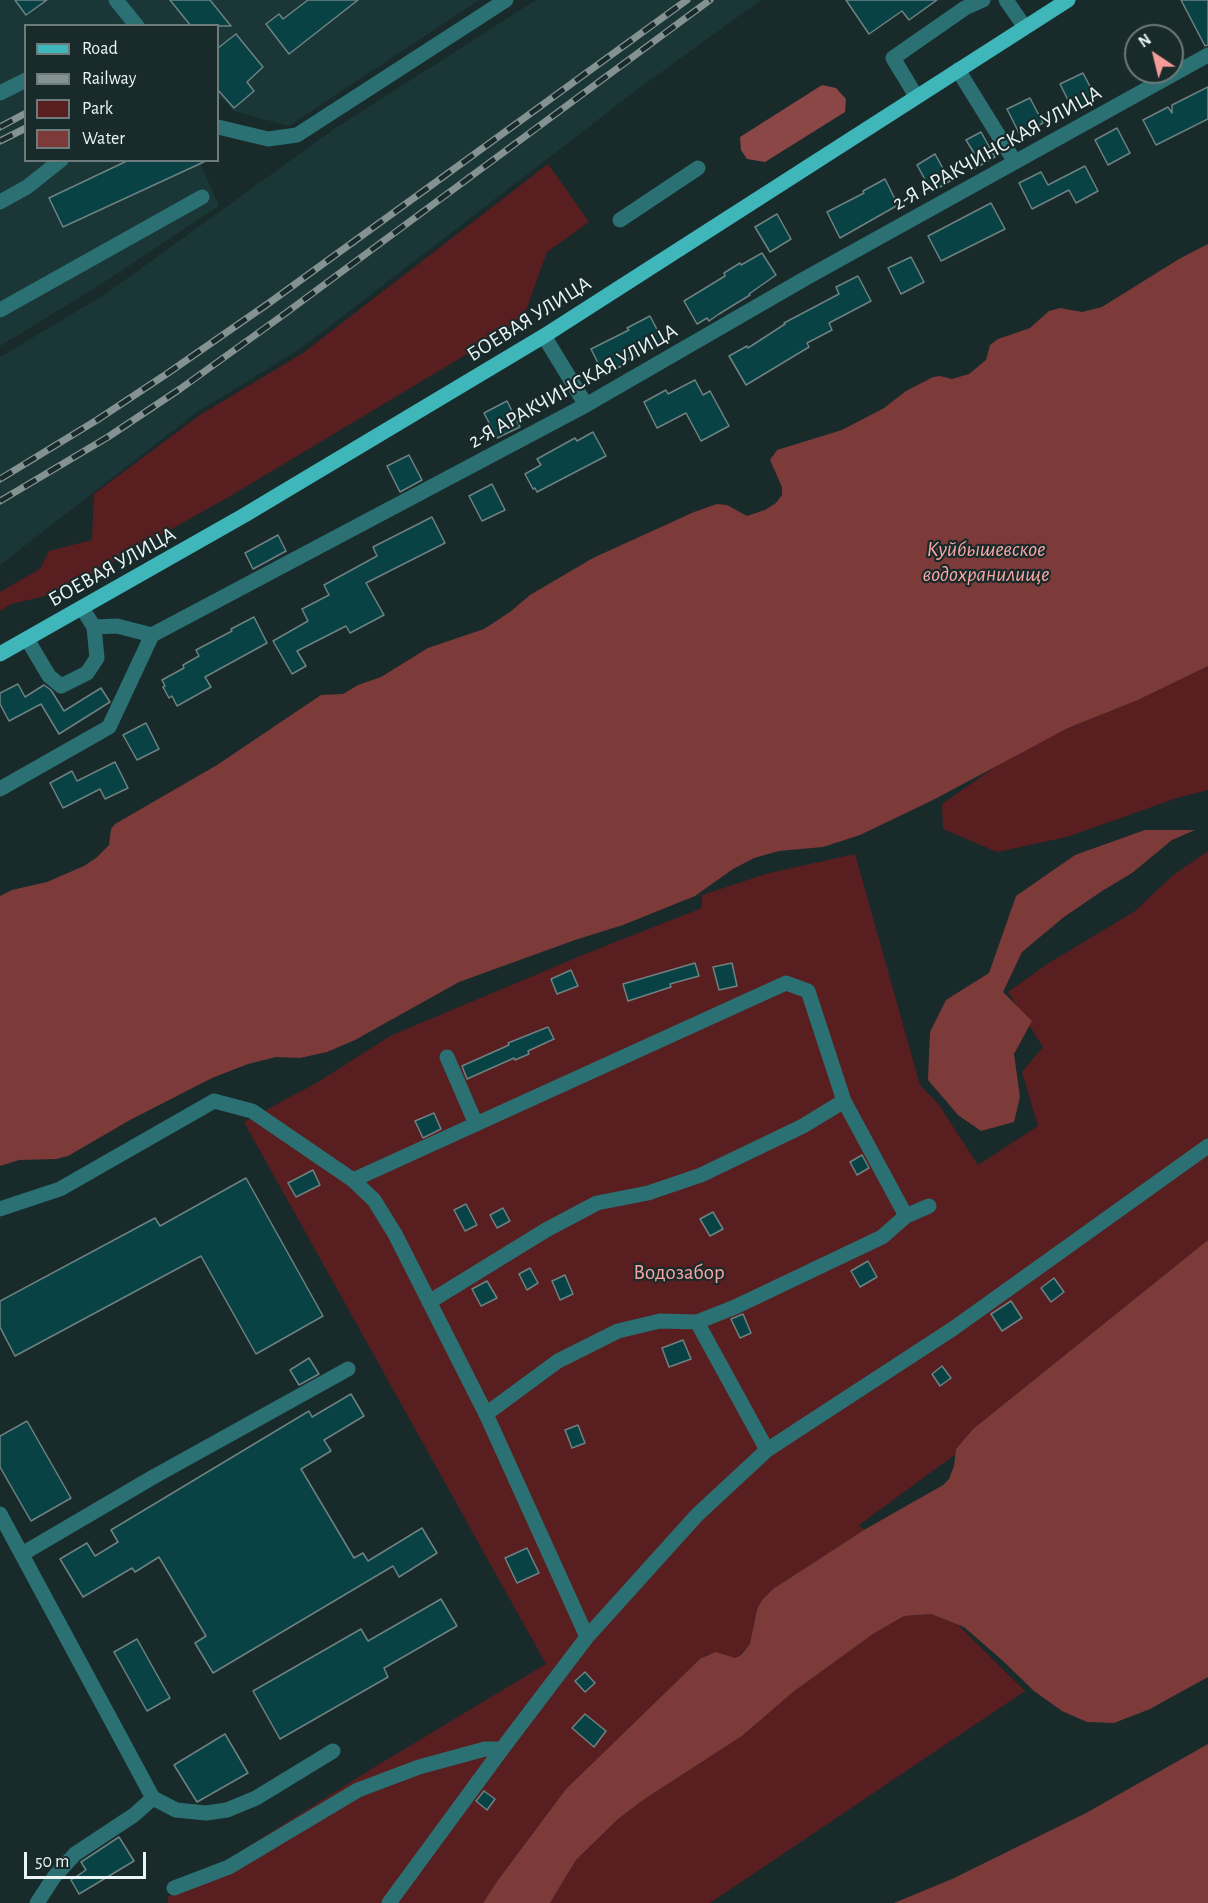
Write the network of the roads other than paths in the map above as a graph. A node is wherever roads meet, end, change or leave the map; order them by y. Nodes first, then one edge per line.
1 (116, 0) edge
2 (506, 0) edge
3 (983, 0) edge
4 (1006, 0) edge
5 (1068, 0) edge
6 (133, 24) edge
7 (1024, 26) junction
8 (1208, 55) edge
9 (958, 70) junction
10 (24, 81) edge
11 (0, 93) edge
12 (916, 96) junction
13 (219, 128) edge
14 (58, 162) edge
15 (1015, 162) junction
16 (698, 168) dead end
17 (202, 197) dead end
18 (0, 202) edge
19 (620, 220) dead end
20 (0, 310) edge
21 (544, 336) junction
22 (586, 405) junction
23 (82, 608) junction
24 (94, 627) junction
25 (152, 635) junction
26 (27, 639) junction
27 (0, 654) edge
28 (0, 789) edge
29 (447, 1057) dead end
30 (844, 1101) junction
31 (476, 1124) junction
32 (1208, 1146) edge
33 (353, 1180) junction
34 (929, 1206) dead end
35 (0, 1209) edge
36 (906, 1216) junction
37 (429, 1302) junction
38 (697, 1322) junction
39 (348, 1369) dead end
40 (486, 1414) junction
41 (766, 1450) junction
42 (0, 1514) edge
43 (22, 1554) junction
44 (587, 1637) junction
45 (502, 1749) junction
46 (333, 1751) dead end
47 (153, 1798) junction
48 (174, 1888) dead end
49 (36, 1903) edge
50 (389, 1903) edge

1 - 6 street
2 - 13 street
3 - 12 street
4 - 7 street
5 - 7 main road, БОЕВАЯ УЛИЦА
7 - 9 main road, БОЕВАЯ УЛИЦА
8 - 15 street, 2-Я АРАКЧИНСКАЯ УЛИЦА
9 - 12 main road, БОЕВАЯ УЛИЦА
9 - 15 street
10 - 11 street
12 - 21 main road, БОЕВАЯ УЛИЦА
14 - 18 street
15 - 22 street, 2-Я АРАКЧИНСКАЯ УЛИЦА
16 - 19 street
17 - 20 street
21 - 22 street
21 - 23 main road, БОЕВАЯ УЛИЦА
22 - 25 street, 2-Я АРАКЧИНСКАЯ УЛИЦА
23 - 24 street
23 - 26 main road, БОЕВАЯ УЛИЦА
24 - 25 street
24 - 26 street
25 - 28 street
26 - 27 main road, БОЕВАЯ УЛИЦА
29 - 31 street
30 - 31 street
30 - 36 street
30 - 37 street
31 - 33 street
32 - 41 street
33 - 35 street
33 - 37 street
34 - 36 street
36 - 38 street
37 - 40 street
38 - 40 street
38 - 41 street
39 - 43 street
40 - 44 street
41 - 44 street
42 - 43 street
43 - 47 street
44 - 45 street
45 - 48 street
45 - 50 street
46 - 47 street
47 - 49 street

